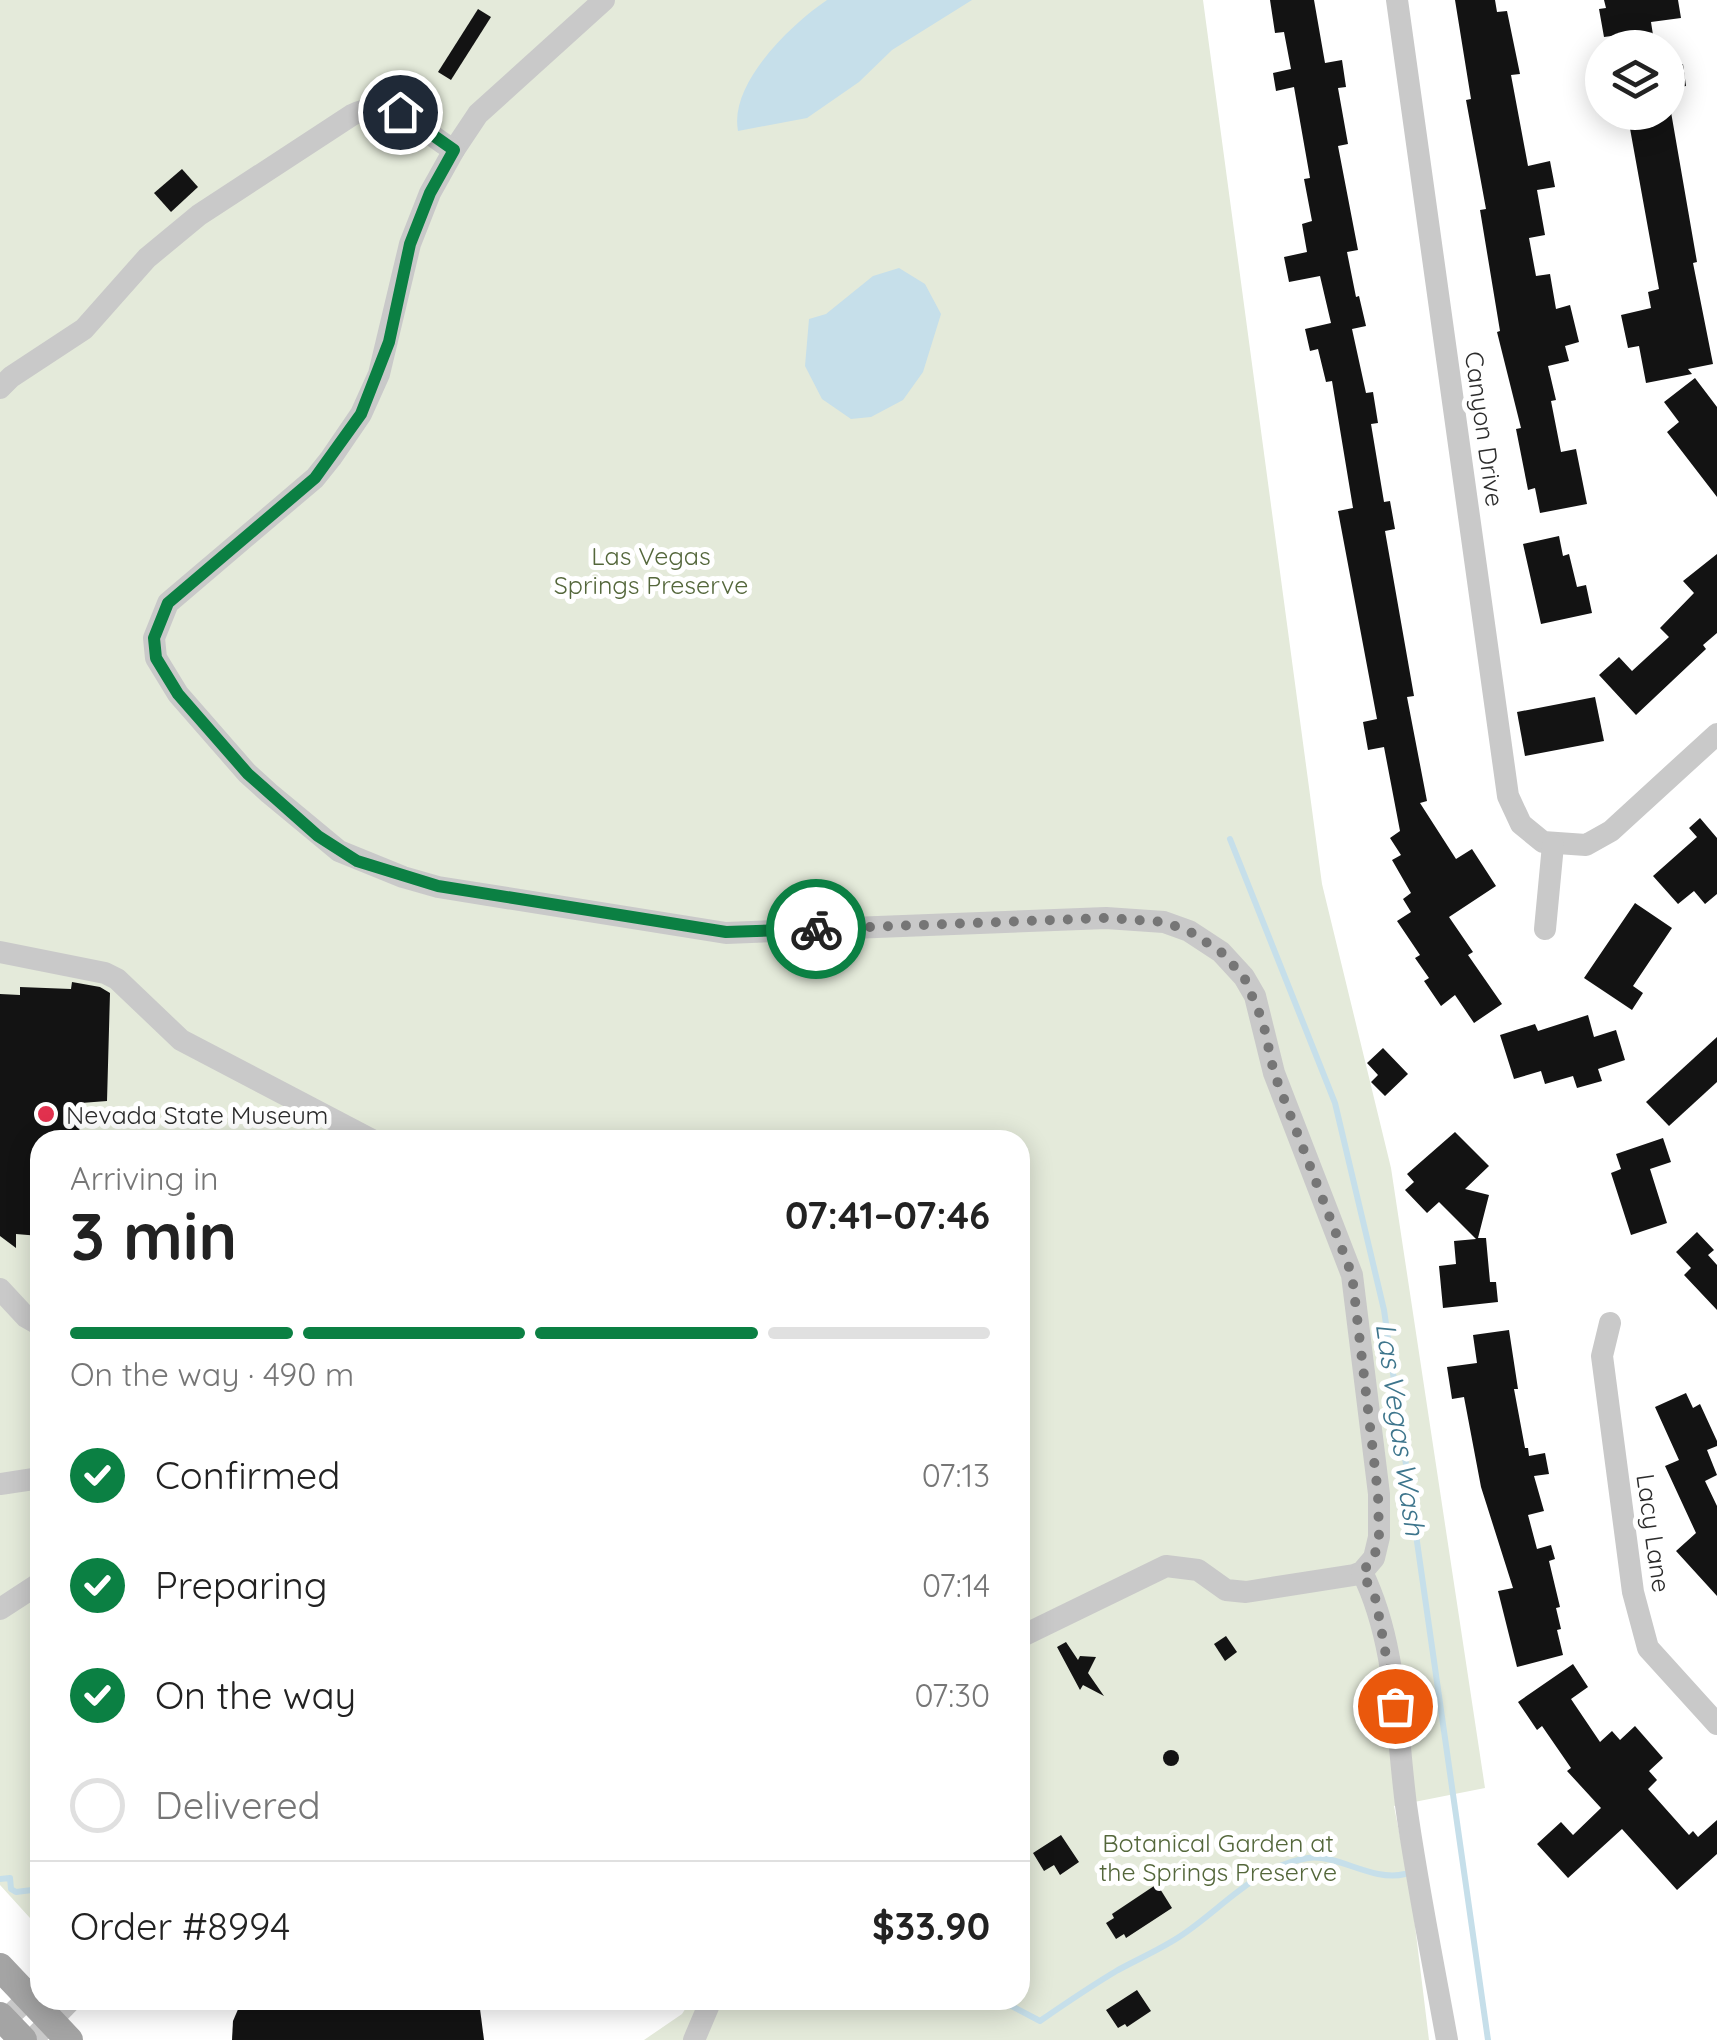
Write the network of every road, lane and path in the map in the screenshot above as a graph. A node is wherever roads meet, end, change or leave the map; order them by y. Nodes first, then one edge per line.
1 (604, 0) edge
2 (1397, 0) edge
3 (454, 150) junction
4 (0, 388) edge
5 (1717, 734) edge
6 (1554, 845) junction
7 (1545, 929) dead end
8 (0, 952) edge
9 (353, 1130) edge
10 (6, 1294) edge
11 (30, 1301) edge
12 (30, 1319) edge
13 (1610, 1323) dead end
14 (30, 1478) edge
15 (0, 1484) edge
16 (1362, 1572) junction
17 (30, 1590) edge
18 (30, 1600) edge
19 (1030, 1632) edge
20 (1717, 1724) edge
21 (0, 1967) edge
22 (30, 1989) edge
23 (30, 1999) edge
24 (42, 2010) edge
25 (65, 2010) edge
26 (706, 2010) edge
27 (7, 2025) edge
28 (51, 2034) edge
29 (694, 2040) edge
30 (1447, 2040) edge

1 - 3 street
2 - 6 street, Canyon Drive
3 - 4 street
3 - 16 street
5 - 6 street
6 - 7 street
8 - 9 street
10 - 11 street
10 - 12 street
13 - 20 street, Lacy Lane
14 - 15 street
16 - 19 street
16 - 30 street
17 - 18 street
21 - 22 main road
23 - 27 street
24 - 28 main road
25 - 28 street
26 - 29 street

